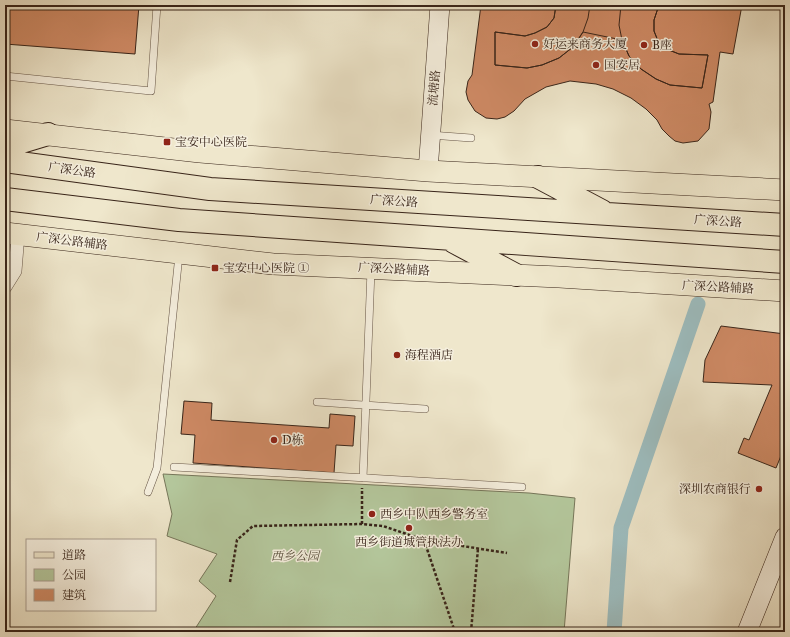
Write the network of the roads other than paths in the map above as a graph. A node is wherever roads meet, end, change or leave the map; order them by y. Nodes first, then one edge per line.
1 (156, 5) edge
2 (440, 5) edge
3 (5, 76) edge
4 (5, 130) edge
5 (48, 134) junction
6 (430, 135) junction
7 (470, 138) dead end
8 (5, 147) edge
9 (5, 161) edge
10 (428, 171) junction
11 (538, 177) junction
12 (785, 190) edge
13 (5, 199) edge
14 (608, 214) junction
15 (785, 225) edge
16 (11, 233) edge
17 (448, 238) junction
18 (179, 253) junction
19 (785, 262) edge
20 (371, 268) junction
21 (516, 275) junction
22 (5, 287) edge
23 (785, 291) edge
24 (317, 402) dead end
25 (367, 405) junction
26 (425, 409) dead end
27 (174, 467) dead end
28 (363, 478) junction
29 (522, 487) dead end
30 (148, 492) dead end
31 (785, 537) edge
32 (747, 632) edge

1 - 3 lane
2 - 6 main road, 流塘路
4 - 5 main road
5 - 8 highway
5 - 10 main road
6 - 7 lane
6 - 10 main road, 流塘路
9 - 14 highway, 广深公路
10 - 11 main road
11 - 12 main road
11 - 14 highway
13 - 17 highway
14 - 15 highway, 广深公路
16 - 18 main road, 广深公路辅路
16 - 22 street
17 - 19 highway
17 - 21 highway
18 - 20 main road, 广深公路辅路
18 - 30 lane
20 - 21 main road, 广深公路辅路
20 - 25 lane
21 - 23 main road, 广深公路辅路
24 - 25 lane
25 - 26 lane
25 - 28 lane
27 - 28 lane
28 - 29 lane
31 - 32 main road

